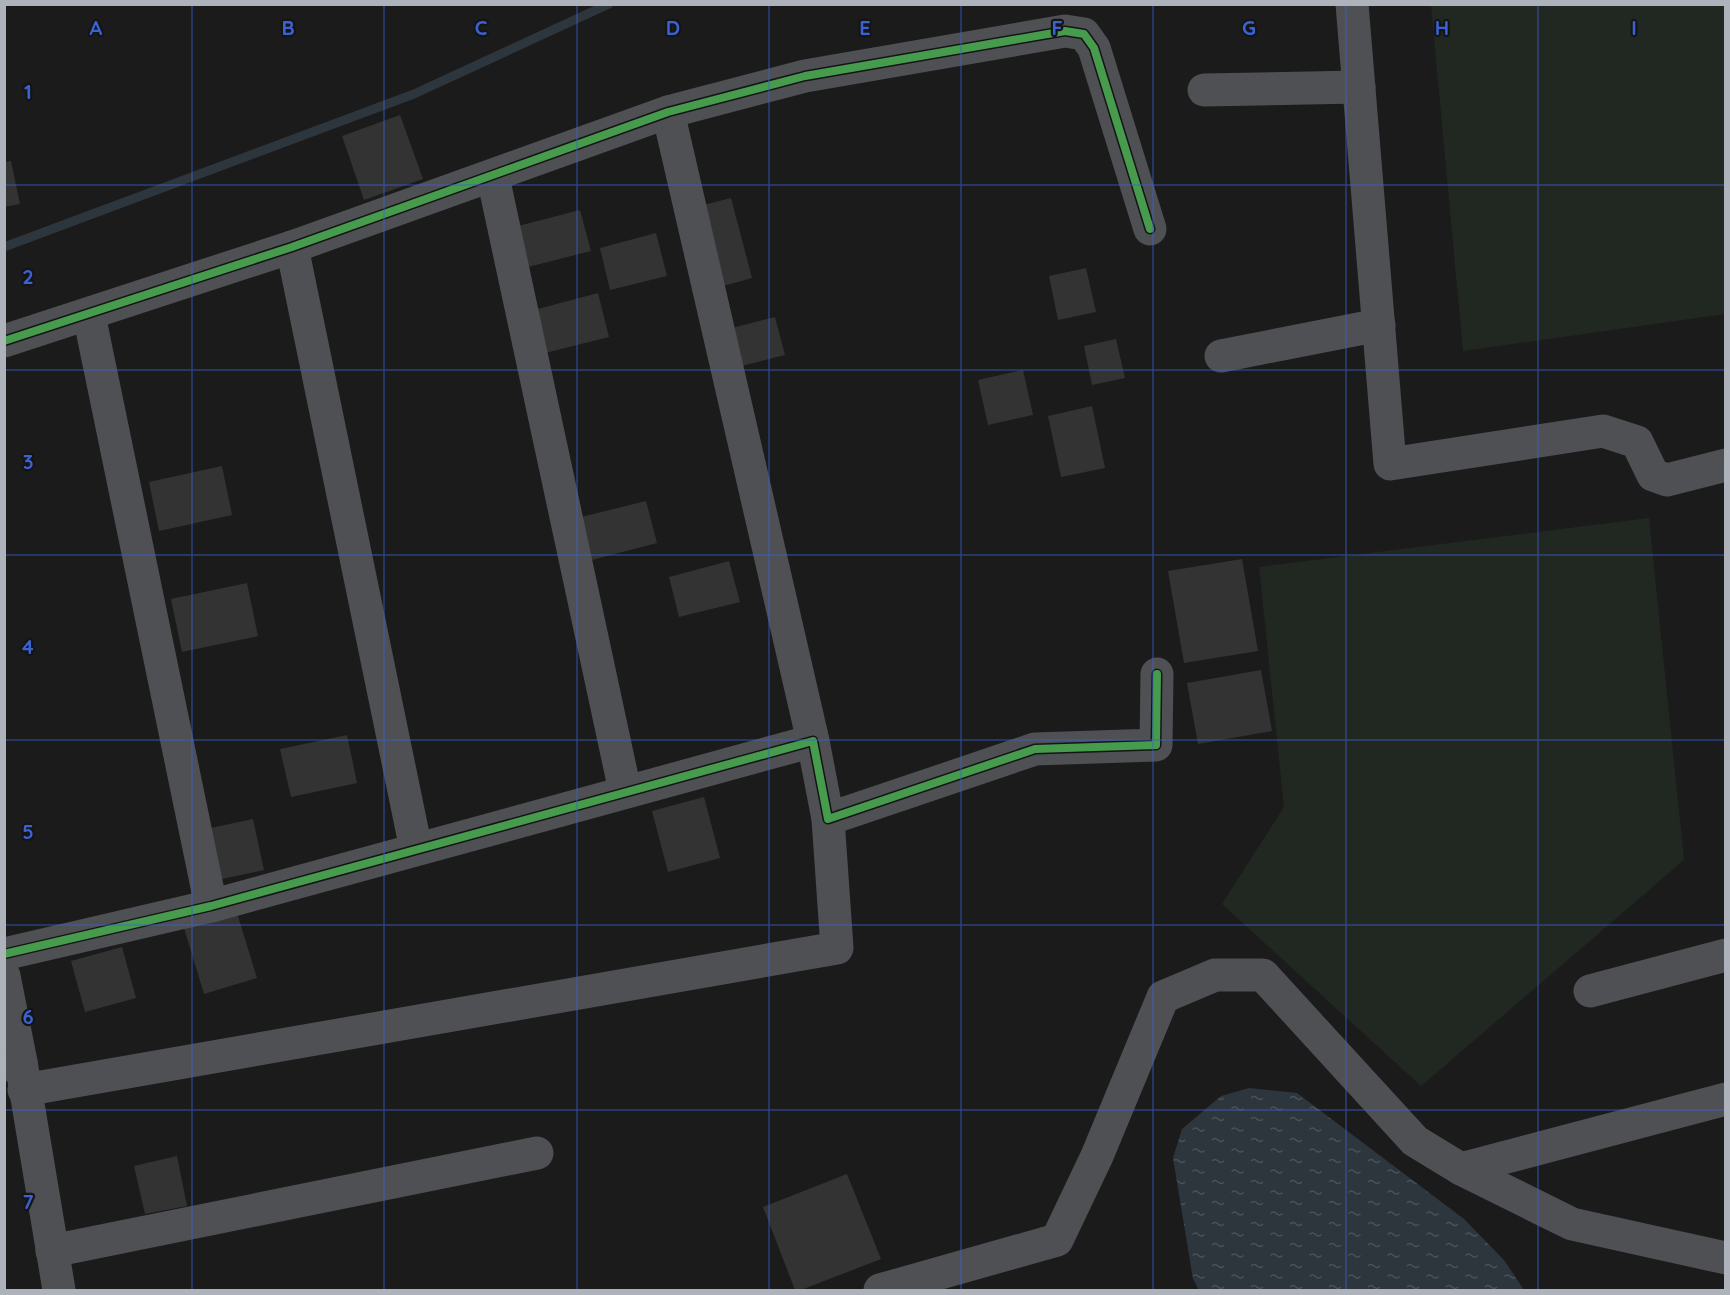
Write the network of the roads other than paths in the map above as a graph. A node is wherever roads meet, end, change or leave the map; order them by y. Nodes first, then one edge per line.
1 (1352, 4) edge
2 (1359, 87) junction
3 (1204, 90) dead end
4 (668, 112) junction
5 (493, 177) junction
6 (1150, 229) dead end
7 (292, 248) junction
8 (89, 315) junction
9 (1379, 325) junction
10 (4, 340) edge
11 (1221, 356) dead end
12 (1725, 465) edge
13 (1156, 674) dead end
14 (813, 741) junction
15 (625, 791) junction
16 (828, 819) junction
17 (416, 849) junction
18 (211, 906) junction
19 (4, 954) edge
20 (1725, 955) edge
21 (4, 976) edge
22 (1590, 991) dead end
23 (17, 1072) edge
24 (1725, 1099) edge
25 (537, 1153) dead end
26 (1461, 1169) junction
27 (52, 1251) junction
28 (1725, 1258) edge
29 (59, 1290) edge
30 (880, 1290) edge

1 - 2 street
2 - 3 street
2 - 9 street
4 - 5 street
4 - 6 street
4 - 14 street
5 - 7 street
5 - 15 street
7 - 8 street
7 - 17 street
8 - 10 street
8 - 18 street
9 - 11 street
9 - 12 street
13 - 16 street
14 - 15 street
14 - 16 street
15 - 17 street
16 - 23 street
17 - 18 street
18 - 19 street
20 - 22 street
21 - 23 street
23 - 27 street
24 - 26 street
25 - 27 street
26 - 28 street
26 - 30 street
27 - 29 street

